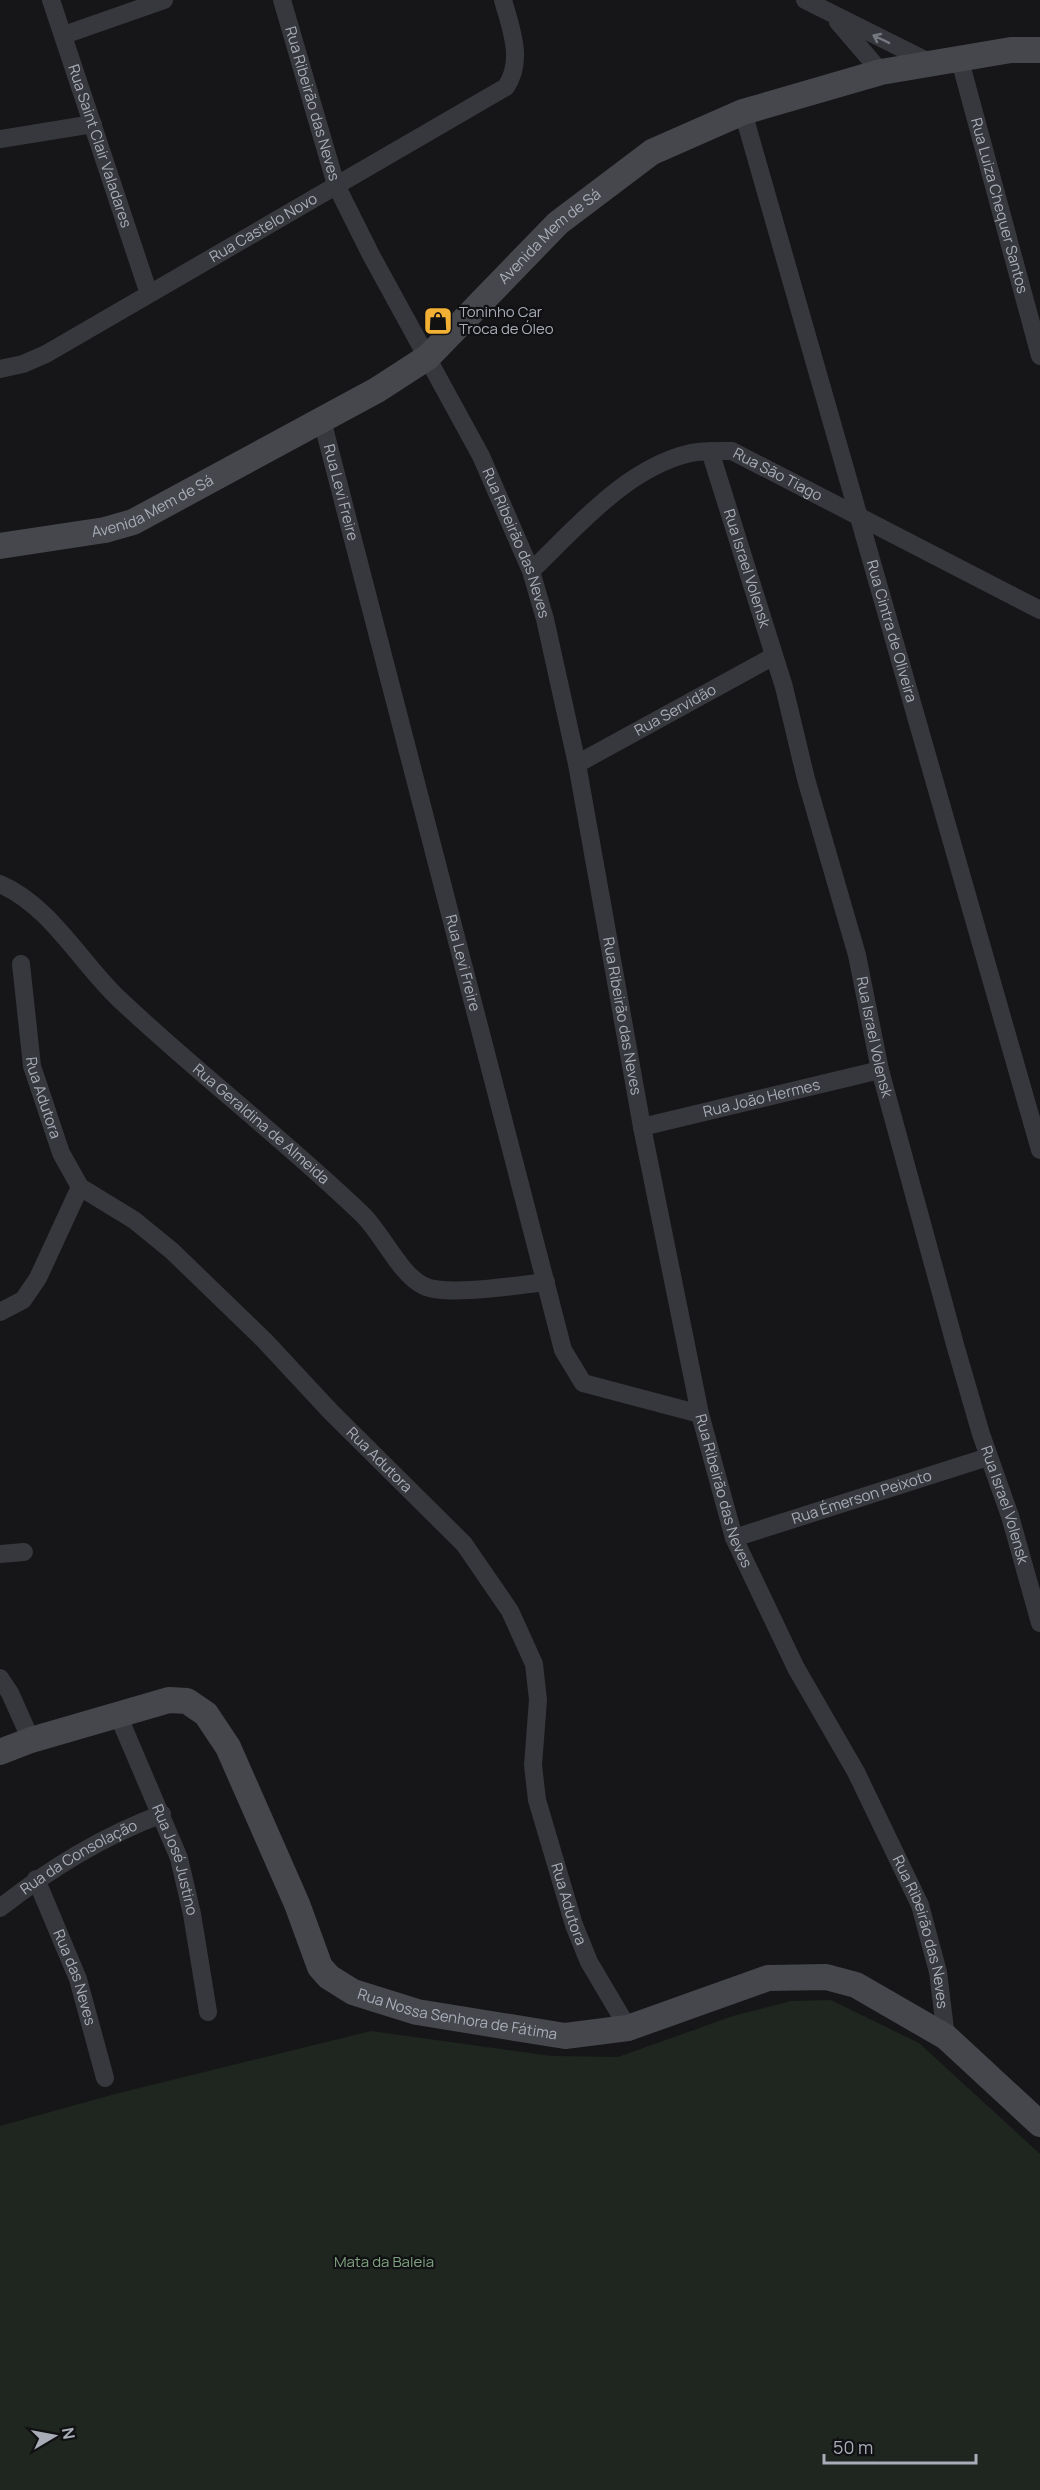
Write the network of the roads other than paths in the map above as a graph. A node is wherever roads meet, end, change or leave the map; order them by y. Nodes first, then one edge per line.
1 (164, 0) edge
2 (282, 0) edge
3 (503, 0) edge
4 (805, 0) edge
5 (48, 2) edge
6 (833, 16) junction
7 (64, 35) junction
8 (1040, 50) edge
9 (960, 57) junction
10 (929, 62) junction
11 (881, 72) junction
12 (743, 112) junction
13 (93, 124) junction
14 (0, 139) edge
15 (336, 185) junction
16 (149, 294) junction
17 (1040, 356) edge
18 (428, 357) junction
19 (0, 369) edge
20 (322, 420) junction
21 (710, 451) junction
22 (861, 517) junction
23 (0, 546) edge
24 (531, 571) junction
25 (1040, 610) edge
26 (774, 656) junction
27 (577, 764) junction
28 (0, 884) edge
29 (21, 964) dead end
30 (880, 1070) junction
31 (642, 1127) junction
32 (1040, 1150) edge
33 (80, 1187) junction
34 (546, 1282) junction
35 (0, 1312) edge
36 (700, 1414) junction
37 (988, 1457) junction
38 (734, 1538) junction
39 (24, 1552) dead end
40 (0, 1554) edge
41 (1040, 1623) edge
42 (0, 1678) edge
43 (118, 1715) junction
44 (31, 1740) junction
45 (0, 1752) edge
46 (162, 1814) junction
47 (36, 1879) junction
48 (0, 1908) edge
49 (208, 2012) dead end
50 (628, 2028) junction
51 (946, 2037) junction
52 (105, 2079) dead end
53 (1040, 2124) edge

1 - 7 street
2 - 15 street, Rua Ribeirão das Neves
3 - 15 street, Rua Castelo Novo
4 - 6 street
5 - 7 street, Rua Saint Clair Valadares
10 -> 6 street
6 - 11 street
7 - 13 street, Rua Saint Clair Valadares
8 - 9 street, Avenida Mem de Sá
9 - 10 street, Avenida Mem de Sá
9 - 17 street, Rua Luiza Chequer Santos
10 - 11 street, Avenida Mem de Sá
11 - 12 street, Avenida Mem de Sá
12 - 18 street, Avenida Mem de Sá
12 - 22 street, Rua Cintra de Oliveira
13 - 14 street
13 - 16 street, Rua Saint Clair Valadares
15 - 16 street, Rua Castelo Novo
15 - 18 street, Rua Ribeirão das Neves
16 - 19 street, Rua Castelo Novo
18 - 20 street, Avenida Mem de Sá
18 - 24 street, Rua Ribeirão das Neves
20 - 23 street, Avenida Mem de Sá
20 - 34 street, Rua Levi Freire
21 - 22 street, Rua São Tiago
21 - 24 street, Rua São Tiago
21 - 26 street, Rua Israel Volensk
22 - 25 street, Rua São Tiago
22 - 32 street, Rua Cintra de Oliveira
24 - 27 street, Rua Ribeirão das Neves
26 - 27 street, Rua Servidão
26 - 30 street, Rua Israel Volensk
27 - 31 street, Rua Ribeirão das Neves
28 - 34 street, Rua Geraldina de Almeida
29 - 33 street, Rua Adutora
30 - 31 street, Rua João Hermes
30 - 37 street, Rua Israel Volensk
31 - 36 street, Rua Ribeirão das Neves
33 - 35 street
33 - 50 street, Rua Adutora
34 - 36 street, Rua Levi Freire
36 - 38 street, Rua Ribeirão das Neves
37 - 38 street, Rua Émerson Peixoto
37 - 41 street, Rua Israel Volensk
38 - 51 street, Rua Ribeirão das Neves
39 - 40 street
42 - 44 street
43 - 44 street, Rua Nossa Senhora de Fátima
43 - 46 street, Rua José Justino
43 - 50 street, Rua Nossa Senhora de Fátima
44 - 45 street, Rua Nossa Senhora de Fátima
46 - 47 street, Rua da Consolação
46 - 49 street, Rua José Justino
47 - 48 street, Rua da Consolação
47 - 52 street, Rua das Neves
50 - 51 street, Rua Nossa Senhora de Fátima
51 - 53 street, Rua Nossa Senhora de Fátima

